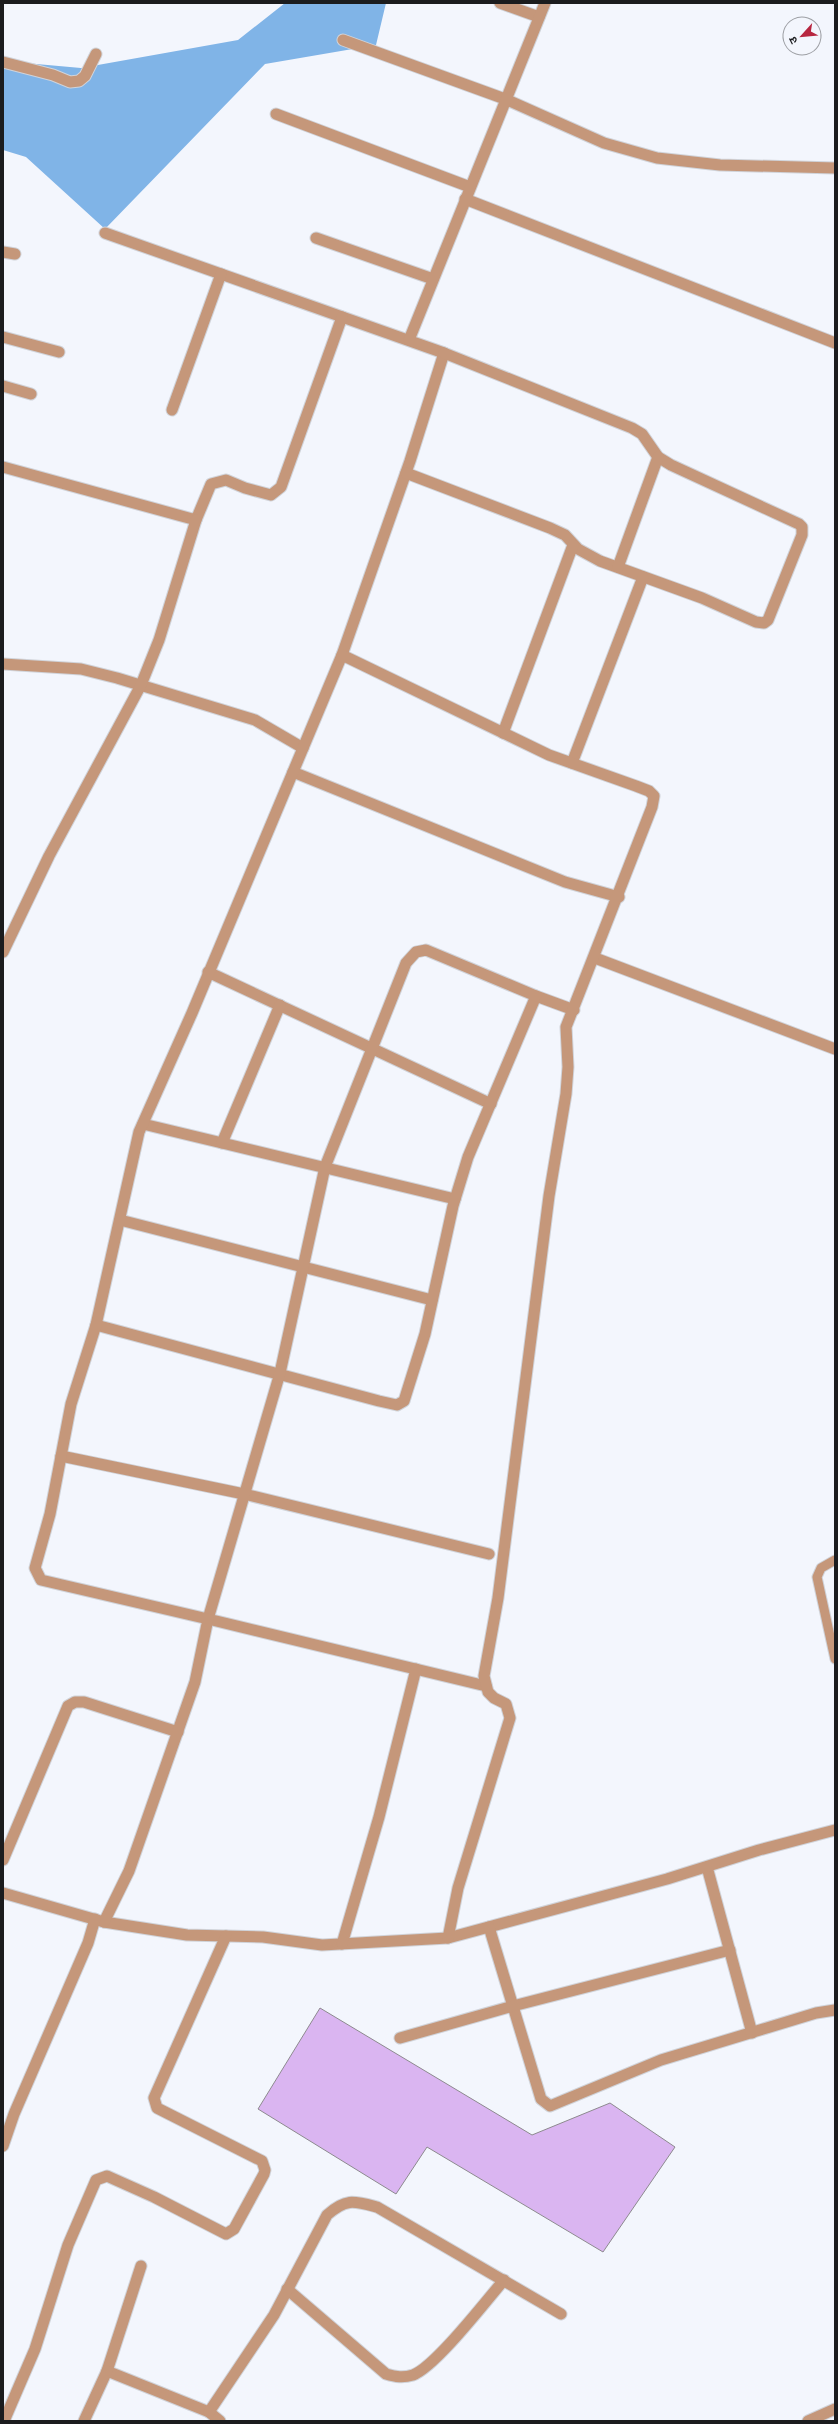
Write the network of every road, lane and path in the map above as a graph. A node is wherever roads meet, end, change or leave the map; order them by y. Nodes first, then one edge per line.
1 (500, 3) edge
2 (545, 3) edge
3 (539, 17) junction
4 (343, 40) dead end
5 (96, 54) dead end
6 (3, 62) edge
7 (505, 100) junction
8 (276, 114) dead end
9 (835, 168) edge
10 (470, 187) junction
11 (465, 199) junction
12 (105, 233) dead end
13 (316, 238) dead end
14 (3, 252) edge
15 (15, 254) dead end
16 (221, 274) junction
17 (433, 279) junction
18 (342, 316) junction
19 (3, 337) edge
20 (409, 340) junction
21 (835, 343) edge
22 (59, 352) dead end
23 (444, 353) junction
24 (3, 386) edge
25 (31, 394) dead end
26 (172, 410) dead end
27 (658, 457) junction
28 (3, 467) edge
29 (406, 473) junction
30 (196, 520) junction
31 (573, 545) junction
32 (618, 567) junction
33 (643, 577) junction
34 (342, 655) junction
35 (3, 664) edge
36 (141, 685) junction
37 (503, 733) junction
38 (303, 748) junction
39 (572, 763) junction
40 (293, 772) junction
41 (619, 897) junction
42 (3, 952) edge
43 (595, 958) junction
44 (208, 972) junction
45 (536, 996) junction
46 (280, 1005) junction
47 (574, 1010) junction
48 (372, 1048) junction
49 (835, 1049) edge
50 (491, 1104) junction
51 (143, 1124) junction
52 (222, 1143) junction
53 (325, 1167) junction
54 (455, 1199) junction
55 (120, 1220) junction
56 (303, 1266) junction
57 (432, 1300) junction
58 (96, 1325) junction
59 (280, 1373) junction
60 (61, 1456) junction
61 (244, 1494) junction
62 (489, 1554) dead end
63 (835, 1560) edge
64 (208, 1619) junction
65 (835, 1659) edge
66 (416, 1669) junction
67 (486, 1686) junction
68 (178, 1732) junction
69 (835, 1830) edge
70 (3, 1860) edge
71 (707, 1867) junction
72 (3, 1894) edge
73 (100, 1921) junction
74 (489, 1927) junction
75 (226, 1936) junction
76 (448, 1938) junction
77 (342, 1944) junction
78 (730, 1950) junction
79 (513, 2006) junction
80 (835, 2010) edge
81 (752, 2032) junction
82 (400, 2038) dead end
83 (3, 2146) edge
84 (141, 2266) dead end
85 (504, 2280) junction
86 (287, 2289) junction
87 (561, 2314) dead end
88 (107, 2371) junction
89 (835, 2409) edge
90 (209, 2412) junction
91 (4, 2421) edge
92 (84, 2421) edge
93 (220, 2421) edge
94 (808, 2421) edge

1 - 3 street
2 - 3 street
3 - 7 street
4 - 7 street
5 - 6 street
7 - 9 street
7 - 10 street
8 - 10 street
10 - 11 street
11 - 17 street
11 - 21 street
12 - 16 street
13 - 17 street
14 - 15 street
16 - 18 street
16 - 26 street
17 - 20 street
18 - 20 street
18 - 30 street
19 - 22 street
20 - 23 street
23 - 27 street
23 - 29 street
24 - 25 street
27 - 32 street
27 - 33 street
28 - 30 street
29 - 31 street
29 - 34 street
30 - 36 street
31 - 32 street
31 - 37 street
32 - 33 street
33 - 39 street
34 - 37 street
34 - 38 street
35 - 36 street
36 - 38 street
36 - 42 street
37 - 39 street
38 - 40 street
39 - 41 street
40 - 41 street
40 - 44 street
41 - 43 street
43 - 47 street
43 - 49 street
44 - 46 street
44 - 51 street
45 - 47 street
45 - 48 street
45 - 50 street
46 - 48 street
46 - 52 street
47 - 67 street
48 - 50 street
48 - 53 street
50 - 54 street
51 - 52 street
51 - 55 street
52 - 53 street
53 - 54 street
53 - 56 street
54 - 57 street
55 - 56 street
55 - 58 street
56 - 57 street
56 - 59 street
57 - 59 street
58 - 59 street
58 - 60 street
59 - 61 street
60 - 61 street
60 - 64 street
61 - 62 street
61 - 64 street
63 - 65 lane
64 - 66 street
64 - 68 street
66 - 67 street
66 - 77 street
67 - 76 street
68 - 70 street
68 - 73 street
69 - 71 street
71 - 74 street
71 - 78 street
72 - 73 street
73 - 75 street
73 - 83 street
74 - 76 street
74 - 79 street
75 - 77 street
75 - 91 street
76 - 77 street
78 - 79 street
78 - 81 street
79 - 81 street
79 - 82 street
80 - 81 street
84 - 88 street
85 - 86 street
85 - 86 street
85 - 87 street
86 - 90 street
88 - 90 street
88 - 92 street
89 - 94 street
90 - 93 street

